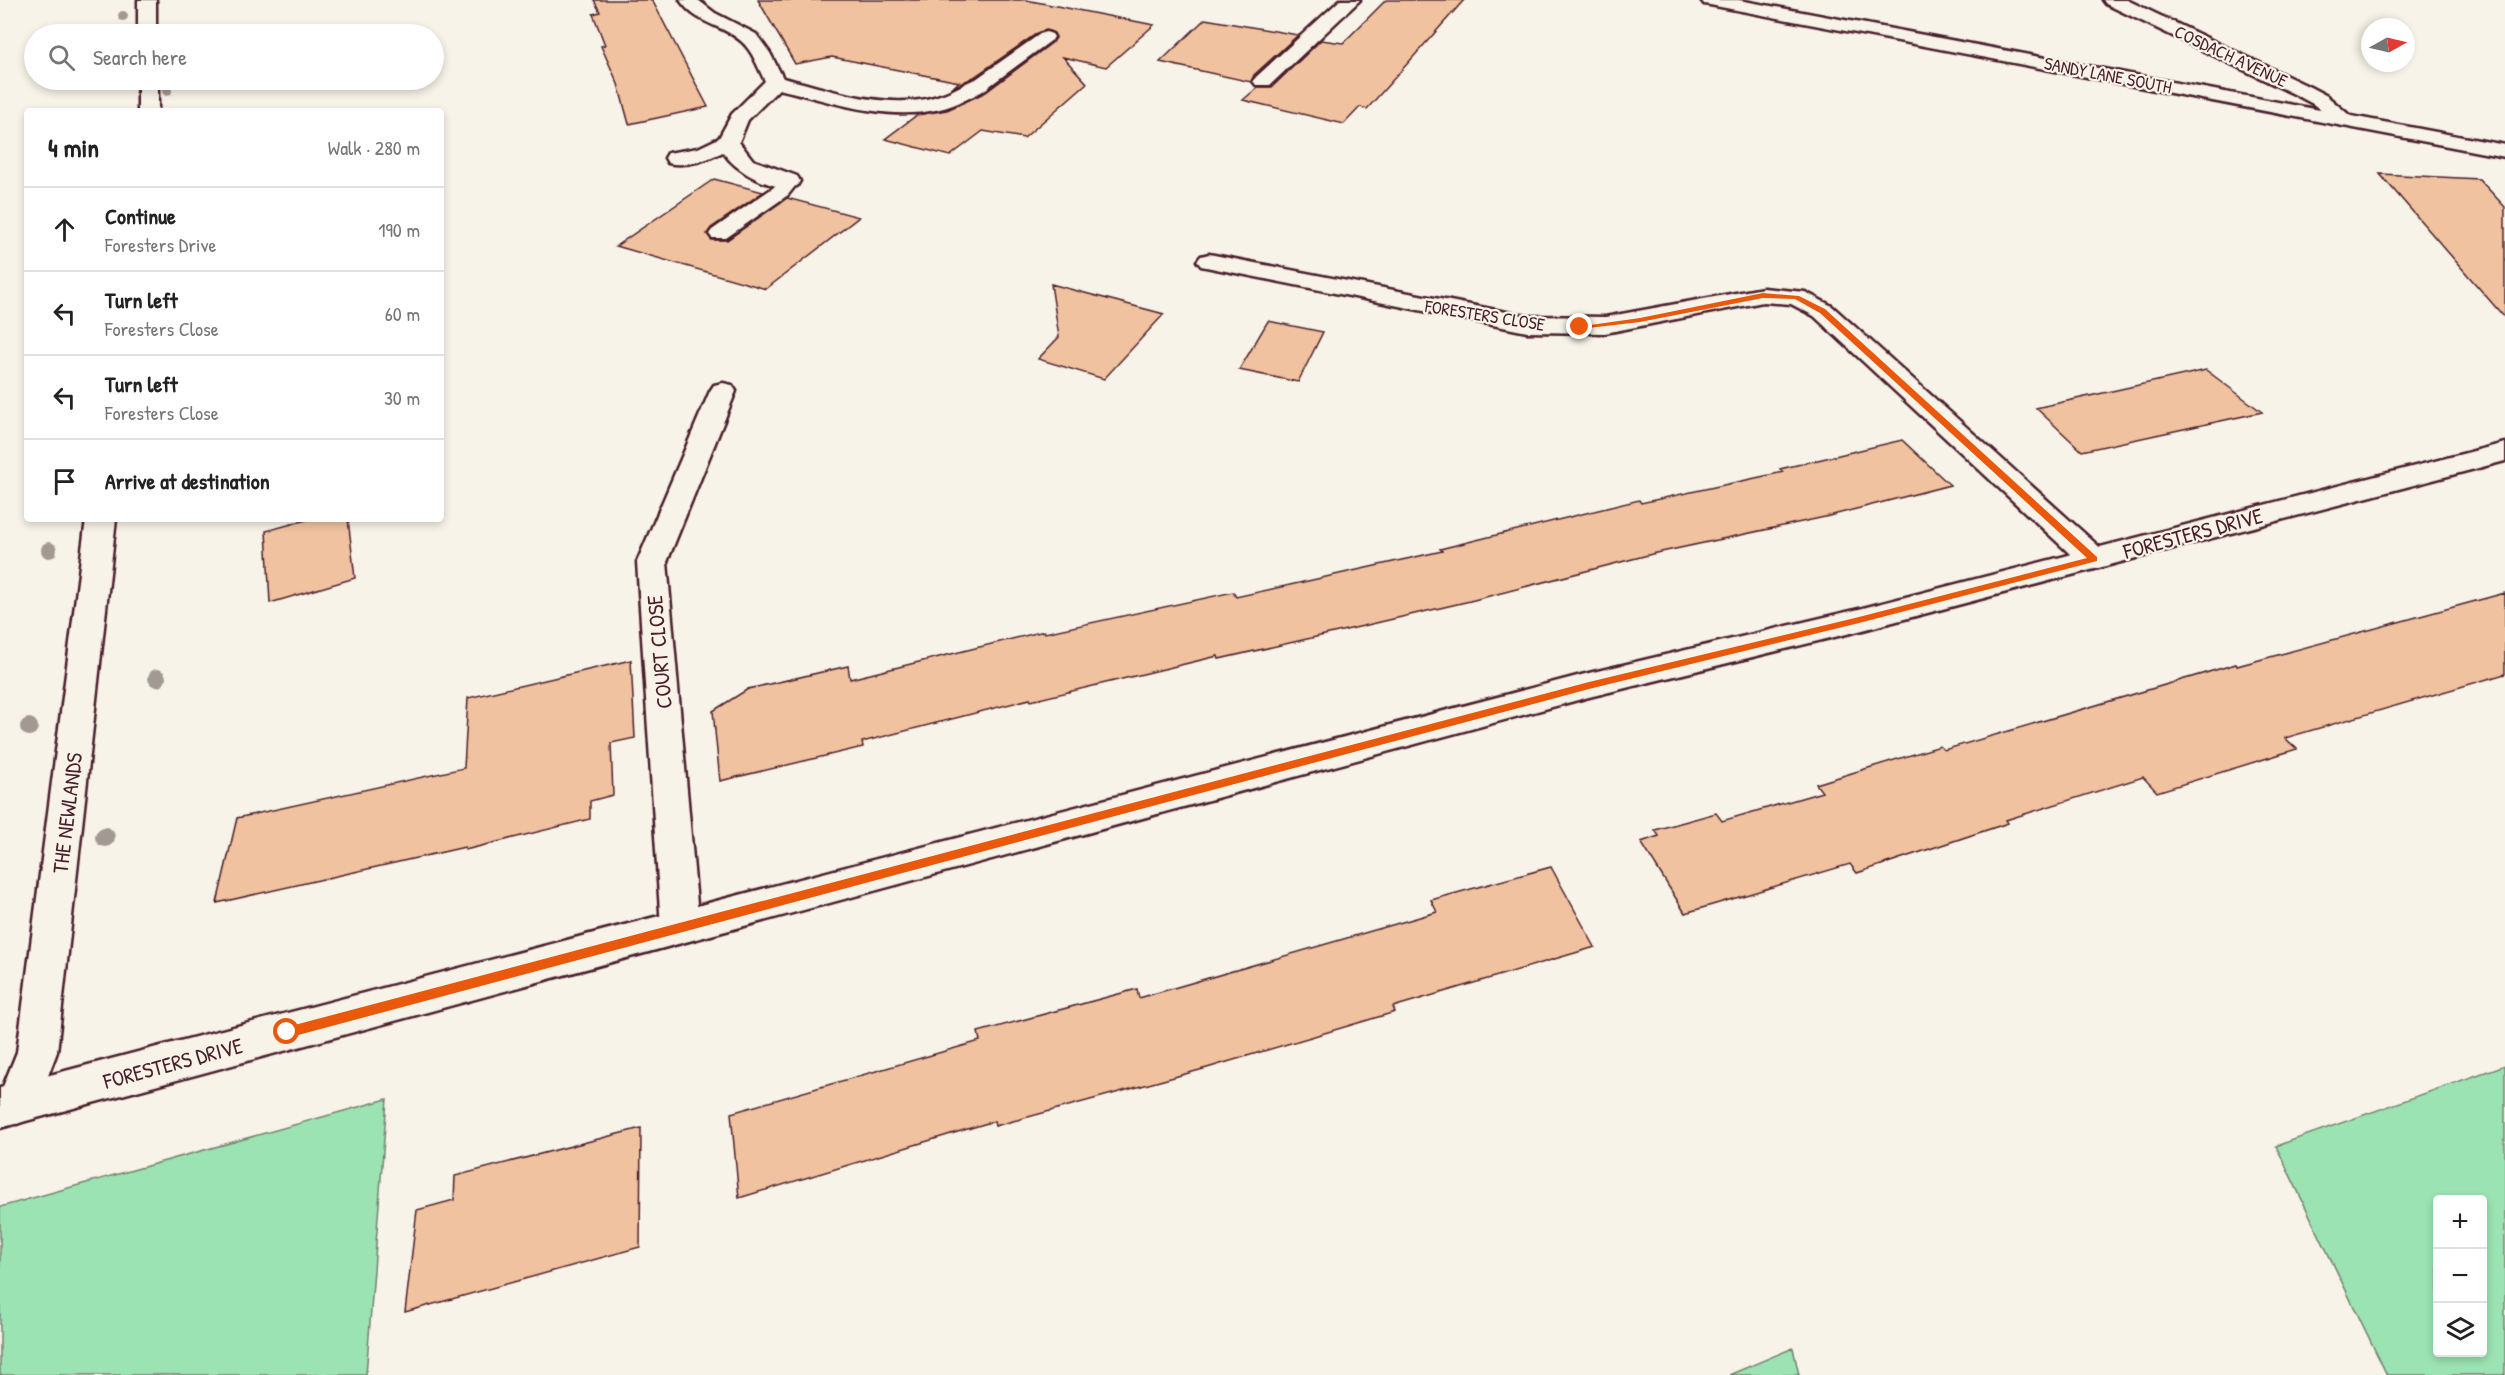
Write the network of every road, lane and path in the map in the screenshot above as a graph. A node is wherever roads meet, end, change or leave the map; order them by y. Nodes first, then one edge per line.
1 (147, 0) edge
2 (689, 0) edge
3 (1351, 0) edge
4 (1710, 0) edge
5 (2112, 0) edge
6 (147, 24) edge
7 (1046, 37) dead end
8 (1263, 81) dead end
9 (775, 82) junction
10 (982, 83) joint
11 (148, 90) edge
12 (148, 108) edge
13 (2344, 120) junction
14 (728, 142) junction
15 (2505, 151) edge
16 (676, 158) dead end
17 (789, 181) joint
18 (719, 234) dead end
19 (1209, 261) dead end
20 (723, 390) dead end
21 (2505, 452) edge
22 (101, 522) edge
23 (2094, 559) junction
24 (680, 927) junction
25 (9, 1106) edge

1 - 6 street
2 - 9 street
3 - 8 street
4 - 13 street, SANDY LANE SOUTH
5 - 13 street, COSDACH AVENUE
7 - 10 lane
9 - 10 street
9 - 14 street
11 - 12 street
13 - 15 street, SANDY LANE SOUTH
14 - 16 street
14 - 17 street
17 - 18 lane
19 - 23 street, FORESTERS CLOSE
20 - 24 street, COURT CLOSE
21 - 23 street, FORESTERS DRIVE
22 - 25 street, THE NEWLANDS
23 - 24 street, FORESTERS DRIVE
24 - 25 street, FORESTERS DRIVE

